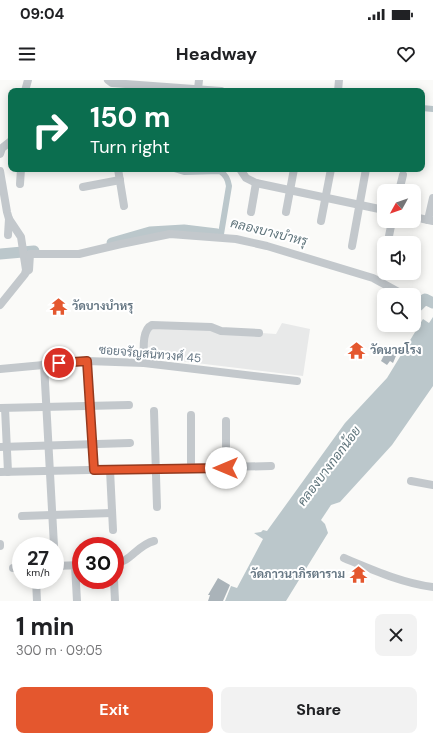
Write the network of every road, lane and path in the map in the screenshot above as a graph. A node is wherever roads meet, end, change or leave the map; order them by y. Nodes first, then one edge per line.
1 (108, 80) edge
2 (184, 88) edge
3 (8, 143) edge
4 (0, 154) edge
5 (0, 171) edge
6 (21, 172) edge
7 (119, 172) edge
8 (242, 172) edge
9 (294, 172) edge
10 (330, 172) edge
11 (365, 172) edge
12 (403, 175) dead end
13 (120, 180) junction
14 (256, 183) junction
15 (20, 184) dead end
16 (401, 184) edge
17 (83, 187) dead end
18 (291, 190) junction
19 (324, 198) junction
20 (433, 198) edge
21 (359, 205) junction
22 (124, 206) dead end
23 (377, 209) edge
24 (251, 212) dead end
25 (286, 212) dead end
26 (421, 218) edge
27 (9, 219) junction
28 (431, 220) edge
29 (321, 221) dead end
30 (391, 228) edge
31 (8, 235) dead end
32 (389, 236) dead end
33 (352, 246) dead end
34 (26, 271) junction
35 (391, 288) edge
36 (0, 305) edge
37 (259, 333) dead end
38 (87, 361) junction
39 (144, 363) junction
40 (44, 364) junction
41 (0, 369) edge
42 (297, 381) dead end
43 (129, 405) dead end
44 (90, 406) junction
45 (47, 407) junction
46 (2, 408) edge
47 (154, 411) dead end
48 (190, 415) dead end
49 (226, 421) dead end
50 (130, 443) dead end
51 (92, 444) junction
52 (49, 446) junction
53 (3, 447) edge
54 (271, 466) dead end
55 (191, 468) junction
56 (226, 468) junction
57 (156, 469) junction
58 (94, 470) junction
59 (110, 470) junction
60 (50, 471) junction
61 (4, 472) edge
62 (411, 481) dead end
63 (433, 485) edge
64 (157, 506) dead end
65 (112, 513) junction
66 (53, 515) junction
67 (22, 516) dead end
68 (113, 530) dead end
69 (54, 537) edge
70 (154, 541) dead end
71 (344, 558) dead end
72 (124, 562) edge
73 (433, 587) edge
74 (36, 589) edge
75 (77, 589) edge
76 (114, 589) edge
77 (37, 601) edge
78 (77, 601) edge
79 (115, 601) edge

1 - 2 street
3 - 4 street
5 - 27 street
6 - 15 street
7 - 13 street
8 - 14 street
9 - 18 street
10 - 19 street
11 - 21 street
12 - 16 street
13 - 17 street
13 - 22 street
14 - 18 street
14 - 24 street
18 - 19 street
18 - 25 street
19 - 21 street
19 - 29 street
20 - 28 street
21 - 23 street
21 - 33 street
26 - 28 street
27 - 31 street
27 - 34 street
30 - 32 street
34 - 35 street
34 - 36 street
37 - 39 street
38 - 39 street, ซอยจรัญสนิทวงศ์ 45
38 - 40 street, ซอยจรัญสนิทวงศ์ 45
38 - 44 street
39 - 42 street, ซอยจรัญสนิทวงศ์ 45
40 - 41 street, ซอยจรัญสนิทวงศ์ 45
40 - 45 street
43 - 44 street
44 - 45 street
44 - 51 street
45 - 46 street
45 - 52 street
46 - 53 street
47 - 57 street
48 - 55 street
49 - 56 street
50 - 51 street
51 - 52 street
51 - 58 street
52 - 53 street
52 - 60 street
53 - 61 street
54 - 56 street
55 - 56 street
55 - 57 street
57 - 59 street
57 - 64 street
58 - 59 street
58 - 60 street
59 - 65 street
60 - 61 street
60 - 66 street
62 - 63 street
65 - 66 street
65 - 68 street
66 - 67 street
66 - 69 street
70 - 72 street
71 - 73 street
74 - 77 street
75 - 78 street
76 - 79 street

